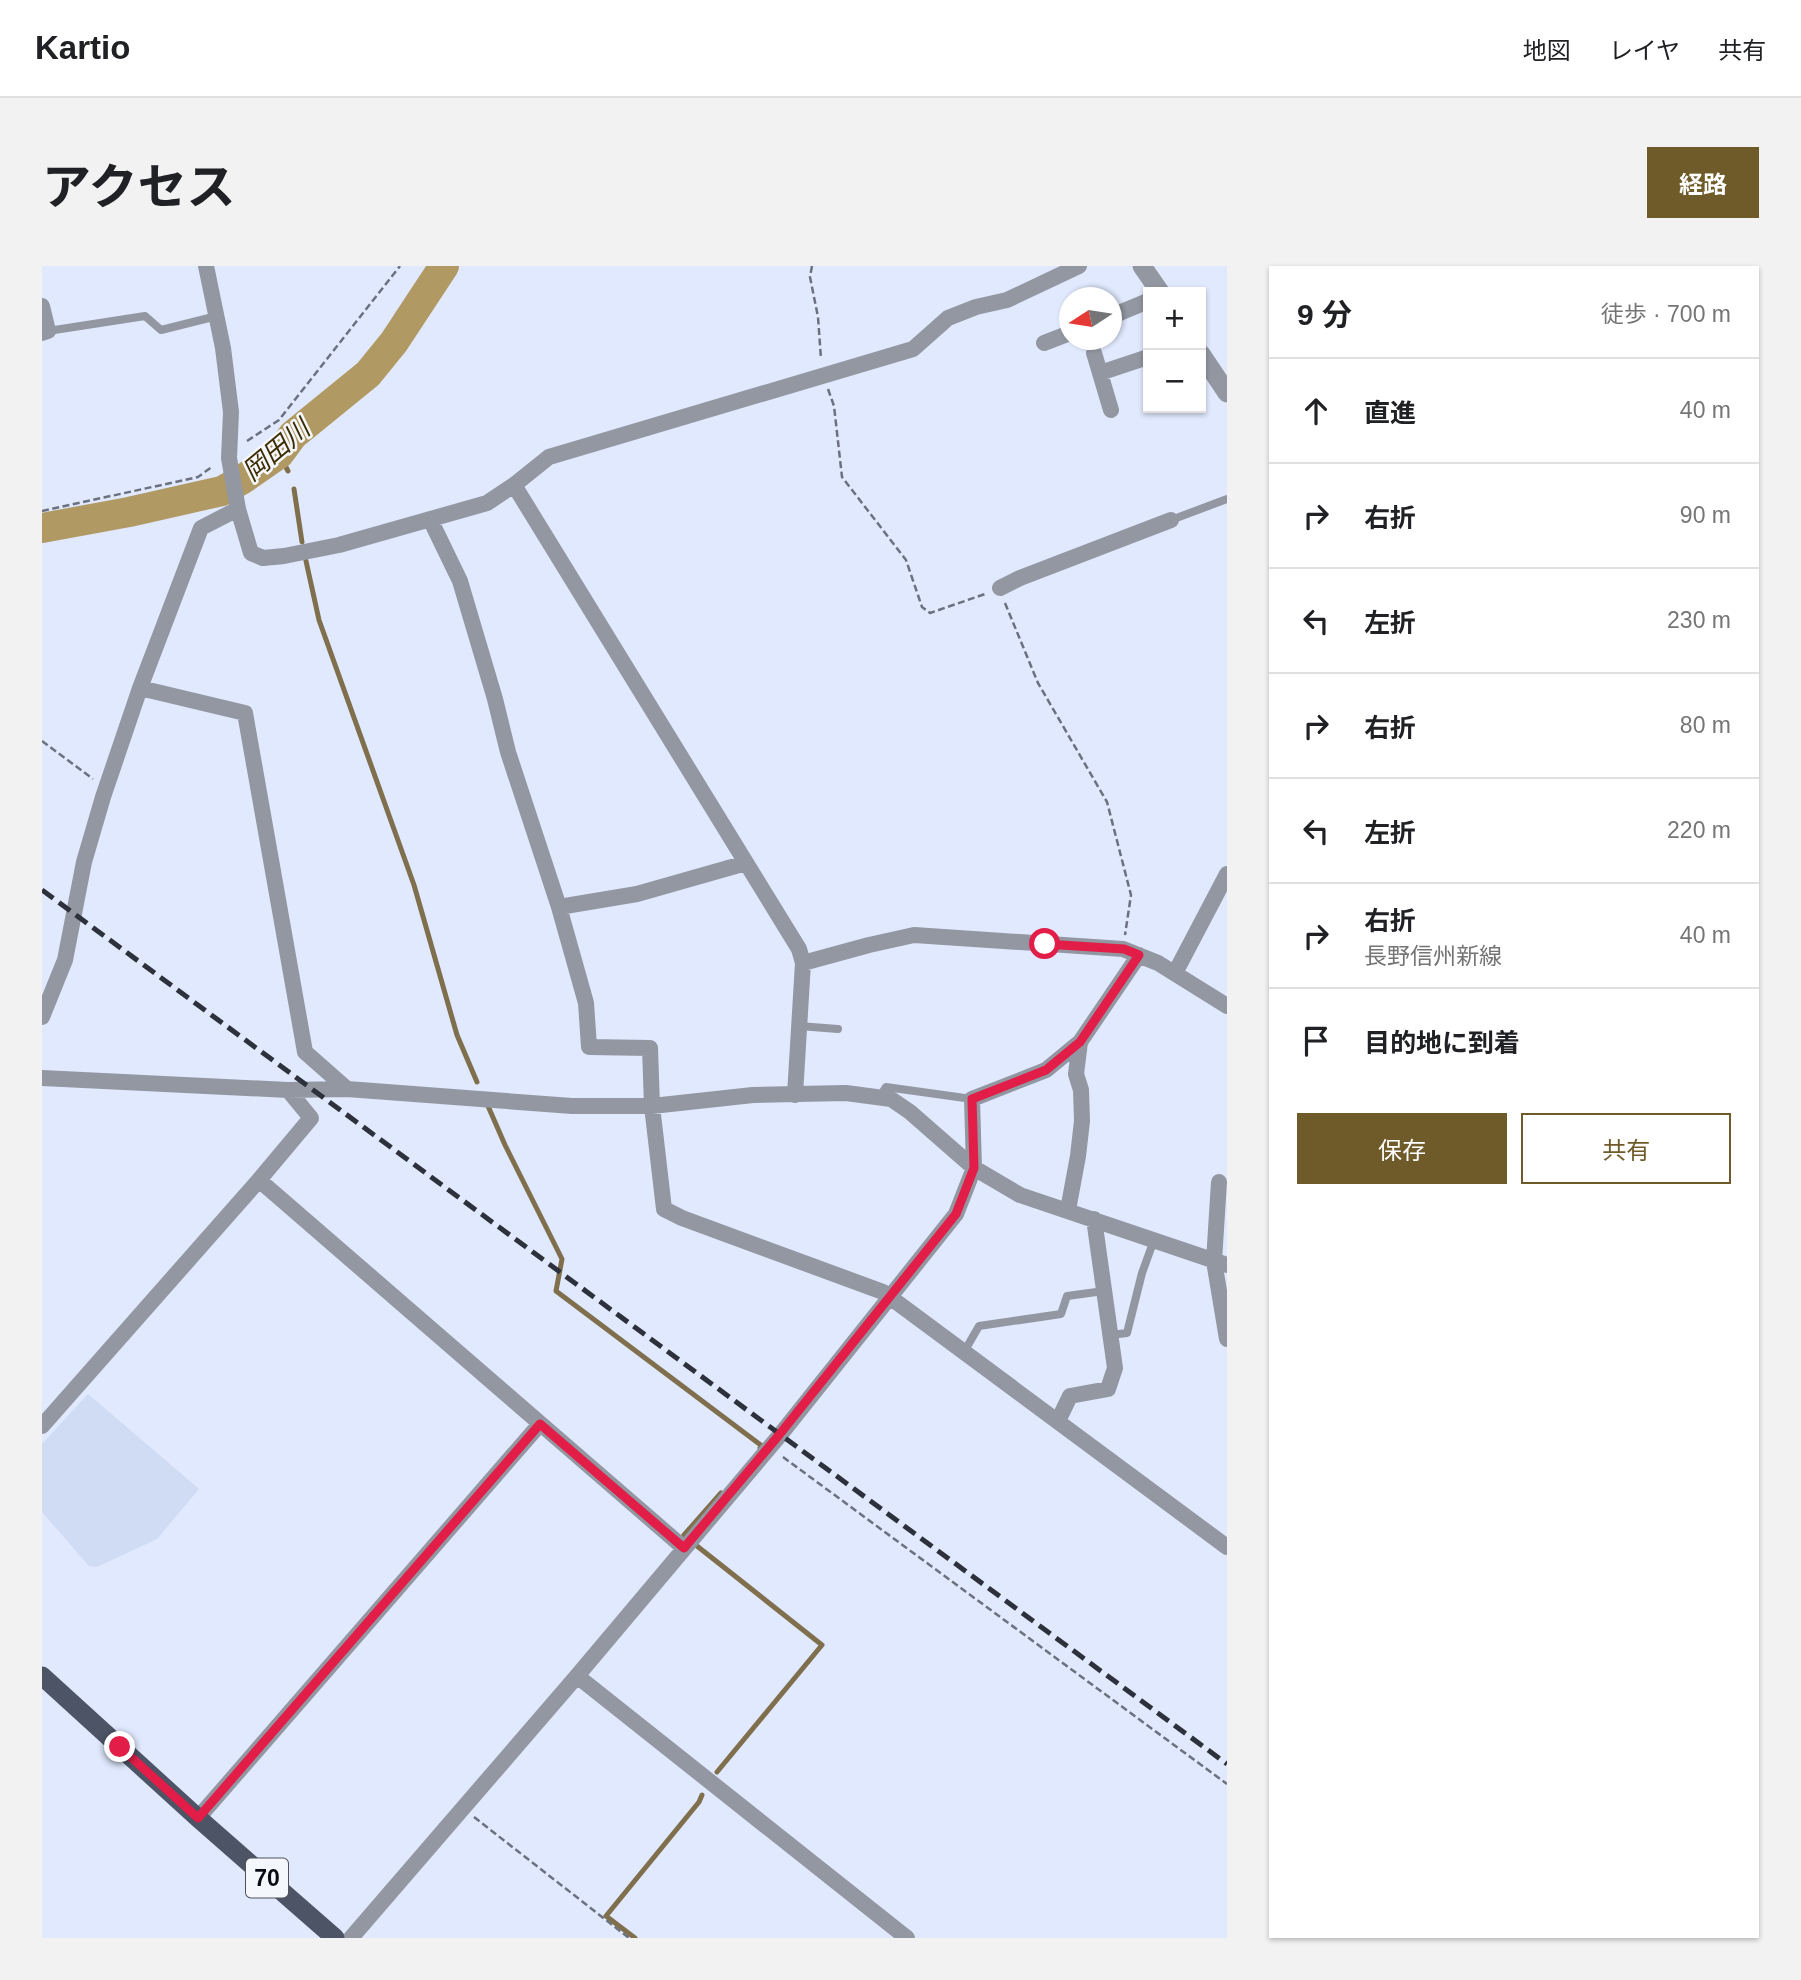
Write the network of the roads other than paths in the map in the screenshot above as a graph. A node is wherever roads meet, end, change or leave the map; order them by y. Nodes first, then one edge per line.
1 (206, 266) edge
2 (1079, 266) edge
3 (1142, 266) edge
4 (1157, 287) edge
5 (1143, 303) edge
6 (42, 306) edge
7 (1122, 312) edge
8 (217, 316) junction
9 (45, 332) edge
10 (1059, 337) edge
11 (1044, 343) dead end
12 (1094, 353) dead end
13 (1143, 359) edge
14 (1206, 362) edge
15 (1100, 373) junction
16 (1227, 393) edge
17 (1111, 410) dead end
18 (514, 485) junction
19 (1227, 499) edge
20 (239, 509) junction
21 (430, 519) junction
22 (1171, 520) joint
23 (1000, 588) road end
24 (140, 688) junction
25 (746, 863) junction
26 (1227, 874) edge
27 (559, 908) junction
28 (1139, 955) junction
29 (803, 963) junction
30 (1175, 974) junction
31 (1227, 1006) edge
32 (42, 1017) edge
33 (799, 1026) junction
34 (838, 1029) dead end
35 (1080, 1042) junction
36 (42, 1078) edge
37 (347, 1089) junction
38 (288, 1090) junction
39 (794, 1095) junction
40 (879, 1098) junction
41 (972, 1099) junction
42 (652, 1106) junction
43 (974, 1168) junction
44 (259, 1180) junction
45 (1219, 1182) dead end
46 (1068, 1210) junction
47 (1094, 1219) junction
48 (1154, 1240) junction
49 (1221, 1263) edge
50 (1104, 1291) junction
51 (891, 1297) junction
52 (1110, 1335) junction
53 (1227, 1339) edge
54 (964, 1352) junction
55 (1058, 1421) junction
56 (540, 1424) junction
57 (42, 1426) edge
58 (1227, 1547) edge
59 (684, 1548) junction
60 (42, 1676) edge
61 (577, 1676) junction
62 (198, 1818) junction
63 (335, 1938) edge
64 (352, 1938) edge
65 (907, 1938) edge

1 - 8 street
2 - 18 street
3 - 4 street
5 - 7 street
6 - 9 street
8 - 9 lane
8 - 20 street
10 - 11 street
12 - 15 street
13 - 15 street
14 - 16 street
15 - 17 street
18 - 21 street
18 - 25 street
19 - 22 lane
20 - 21 street
20 - 24 street
21 - 27 street
22 - 23 street
24 - 32 street
24 - 37 street
25 - 27 street
25 - 29 street
26 - 30 street
27 - 42 street
28 - 29 street
28 - 30 street
28 - 35 street
29 - 33 street
30 - 31 street
33 - 34 lane
33 - 39 street
35 - 41 street
35 - 46 street
36 - 38 street
37 - 38 street
37 - 42 street
38 - 44 street
39 - 40 street
39 - 42 street
40 - 41 lane
40 - 43 street
41 - 43 street
42 - 51 street
43 - 46 street
43 - 51 street
44 - 56 street
44 - 57 street
45 - 49 street
46 - 47 street
47 - 48 street
47 - 50 street
48 - 49 street
48 - 52 lane
49 - 53 street
50 - 52 street
50 - 54 lane
51 - 54 street
51 - 59 street
52 - 55 street
54 - 55 street
55 - 58 street
56 - 59 street
56 - 62 street
59 - 61 street
60 - 62 main road, 70
61 - 64 street
61 - 65 street
62 - 63 main road, 70

